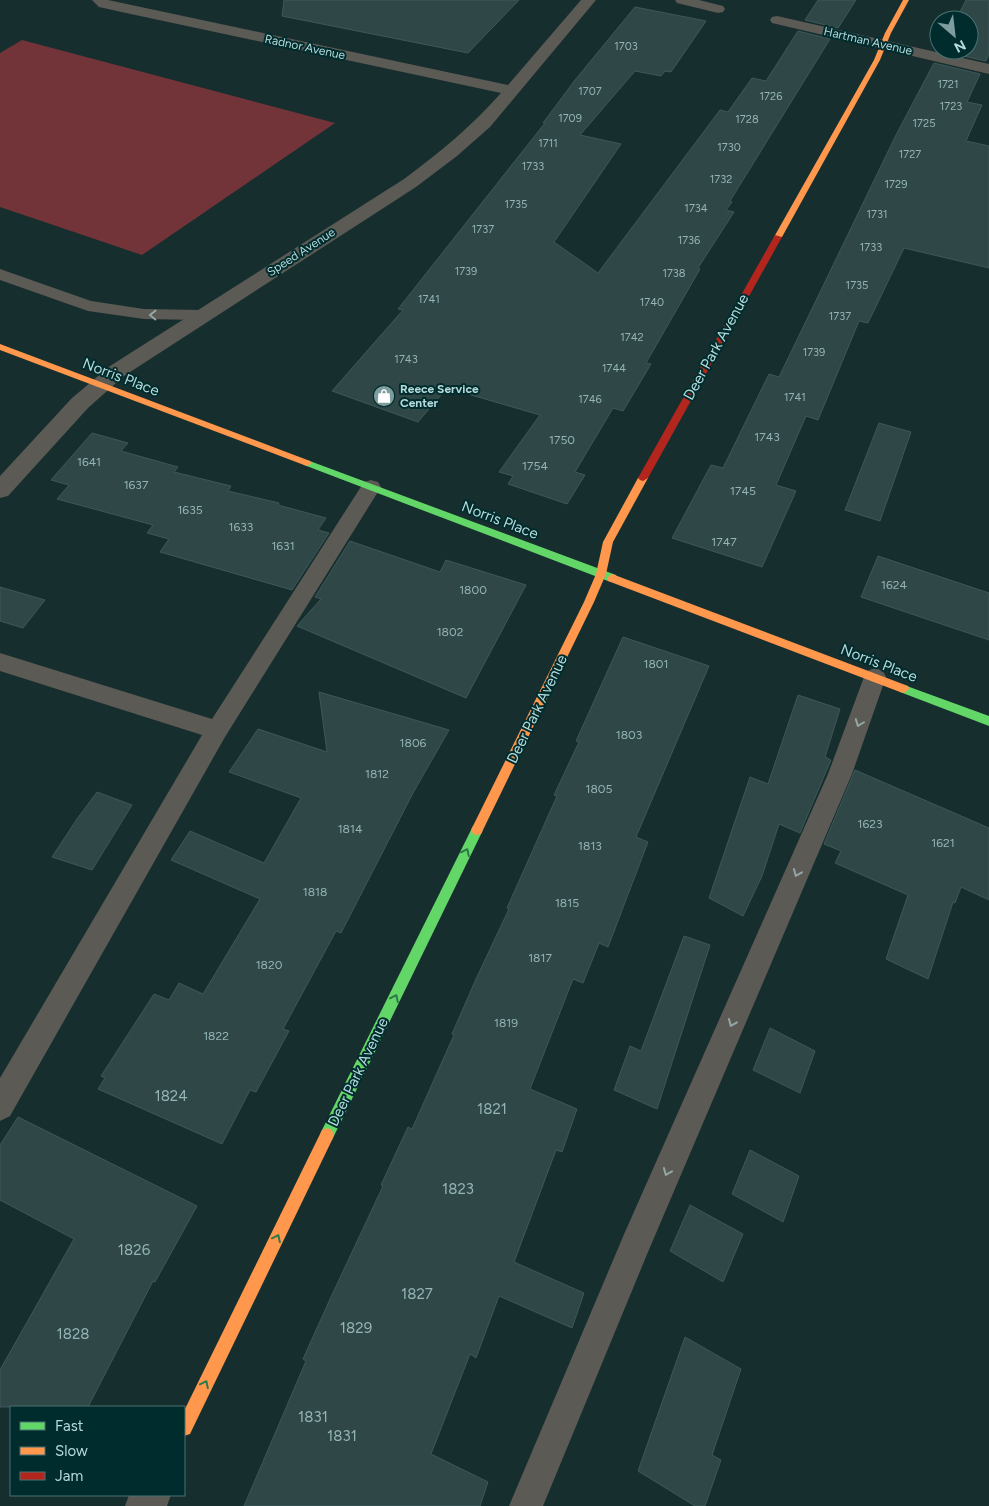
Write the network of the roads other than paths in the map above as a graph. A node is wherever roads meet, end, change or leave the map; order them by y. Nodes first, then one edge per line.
1 (99, 0) edge
2 (589, 0) edge
3 (682, 0) edge
4 (906, 0) edge
5 (718, 9) dead end
6 (777, 20) dead end
7 (883, 45) junction
8 (989, 69) edge
9 (513, 90) junction
10 (0, 274) edge
11 (202, 315) junction
12 (0, 347) edge
13 (100, 386) junction
14 (371, 487) junction
15 (0, 490) edge
16 (601, 574) junction
17 (0, 662) edge
18 (875, 677) junction
19 (989, 721) edge
20 (217, 730) junction
21 (0, 1106) edge
22 (185, 1426) edge
23 (526, 1506) edge

1 - 9 street, Radnor Avenue
2 - 9 street, Speed Avenue
3 - 5 street
4 - 7 street, Deer Park Avenue
6 - 7 street, Hartman Avenue
7 - 8 street, Hartman Avenue
7 - 16 street, Deer Park Avenue
9 - 11 street, Speed Avenue
11 -> 10 lane
11 - 13 street, Speed Avenue
12 - 13 street, Norris Place
13 - 14 street, Norris Place
13 - 15 street, Speed Avenue
14 - 16 street, Norris Place
14 - 20 lane
16 - 18 street, Norris Place
22 -> 16 street, Deer Park Avenue
17 - 20 lane
18 - 19 street, Norris Place
18 -> 23 lane
20 - 21 lane

